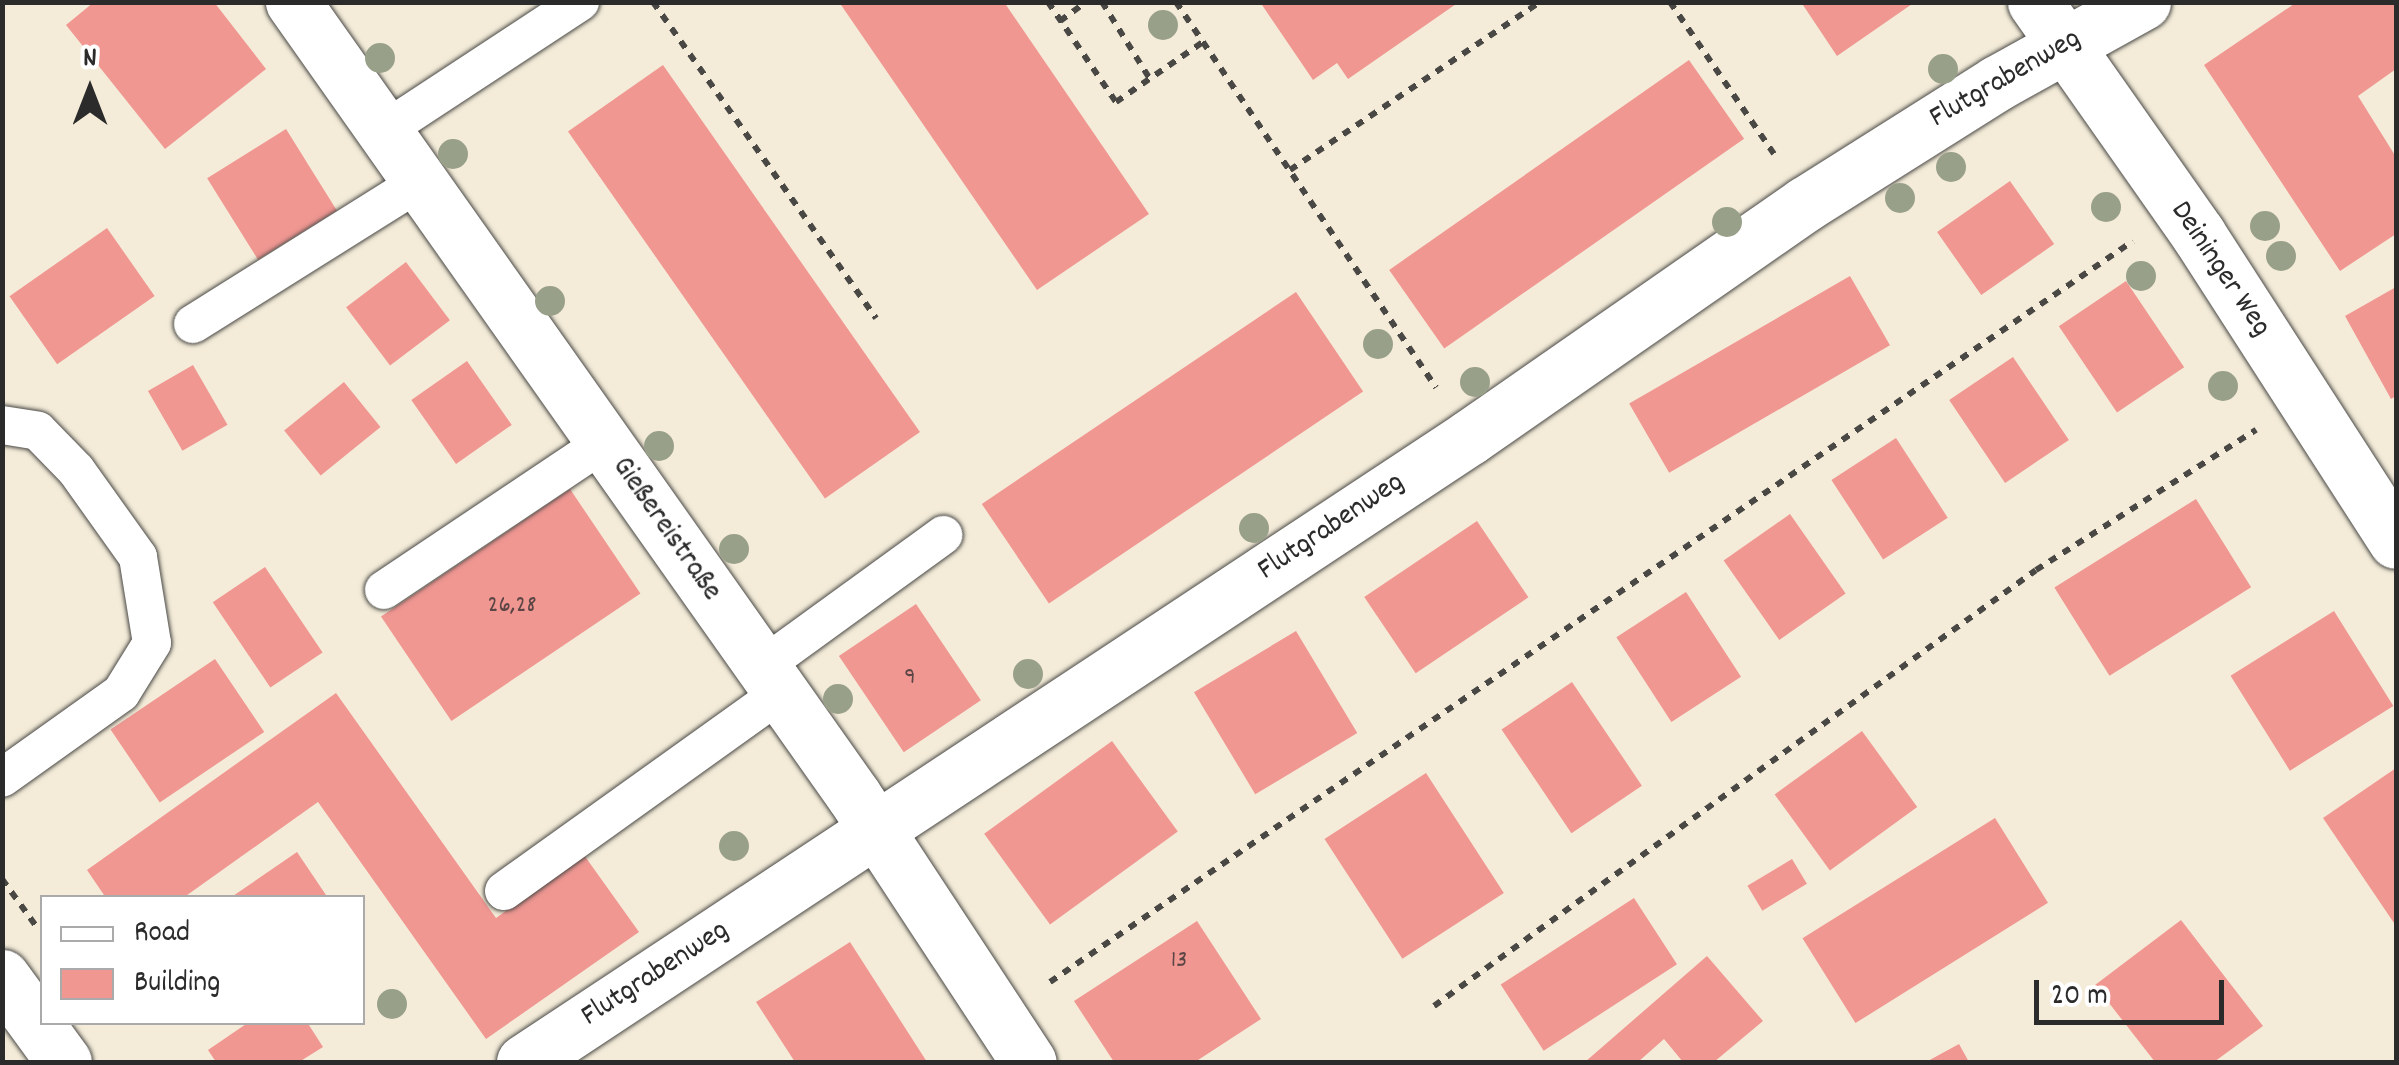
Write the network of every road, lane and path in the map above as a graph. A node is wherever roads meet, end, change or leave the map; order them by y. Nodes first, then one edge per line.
1 (294, 2) edge
2 (580, 2) edge
3 (653, 2) edge
4 (1048, 2) edge
5 (1086, 2) edge
6 (1102, 2) edge
7 (1176, 2) edge
8 (1540, 2) edge
9 (1670, 2) edge
10 (2143, 2) edge
11 (1060, 21) junction
12 (2049, 24) edge
13 (1203, 42) junction
14 (1150, 78) junction
15 (382, 132) junction
16 (1290, 170) junction
17 (418, 183) junction
18 (1805, 204) junction
19 (2179, 209) junction
20 (876, 318) dead end
21 (193, 324) dead end
22 (2303, 400) junction
23 (2, 425) edge
24 (1470, 437) junction
25 (604, 443) junction
26 (942, 535) dead end
27 (2396, 542) edge
28 (384, 590) dead end
29 (772, 680) junction
30 (2, 778) edge
31 (877, 830) junction
32 (2, 880) edge
33 (504, 891) dead end
34 (40, 932) edge
35 (2, 977) edge
36 (1434, 1006) dead end
37 (1000, 1017) junction
38 (64, 1062) edge
39 (524, 1062) edge
40 (1029, 1062) edge

1 - 15 street, Gießereistraße
2 - 15 lane
3 - 20 path
4 - 11 path
5 - 11 path
6 - 14 path
7 - 13 path
8 - 16 path
9 - 18 path
10 - 12 street, Flutgrabenweg
11 - 14 path
12 - 18 street, Flutgrabenweg
12 - 19 street, Deininger Weg
13 - 14 path
13 - 16 path
15 - 17 street, Gießereistraße
16 - 24 path
17 - 21 lane
17 - 25 street, Gießereistraße
18 - 24 street, Flutgrabenweg
19 - 22 street, Deininger Weg
19 - 37 path
22 - 27 street, Deininger Weg
22 - 36 path
23 - 30 lane
24 - 31 street, Flutgrabenweg
25 - 28 lane
25 - 29 street, Gießereistraße
26 - 29 lane
29 - 31 street, Gießereistraße
29 - 33 lane
31 - 37 street, Gießereistraße
31 - 39 street, Flutgrabenweg
32 - 34 path
35 - 38 street
37 - 40 street, Gießereistraße

